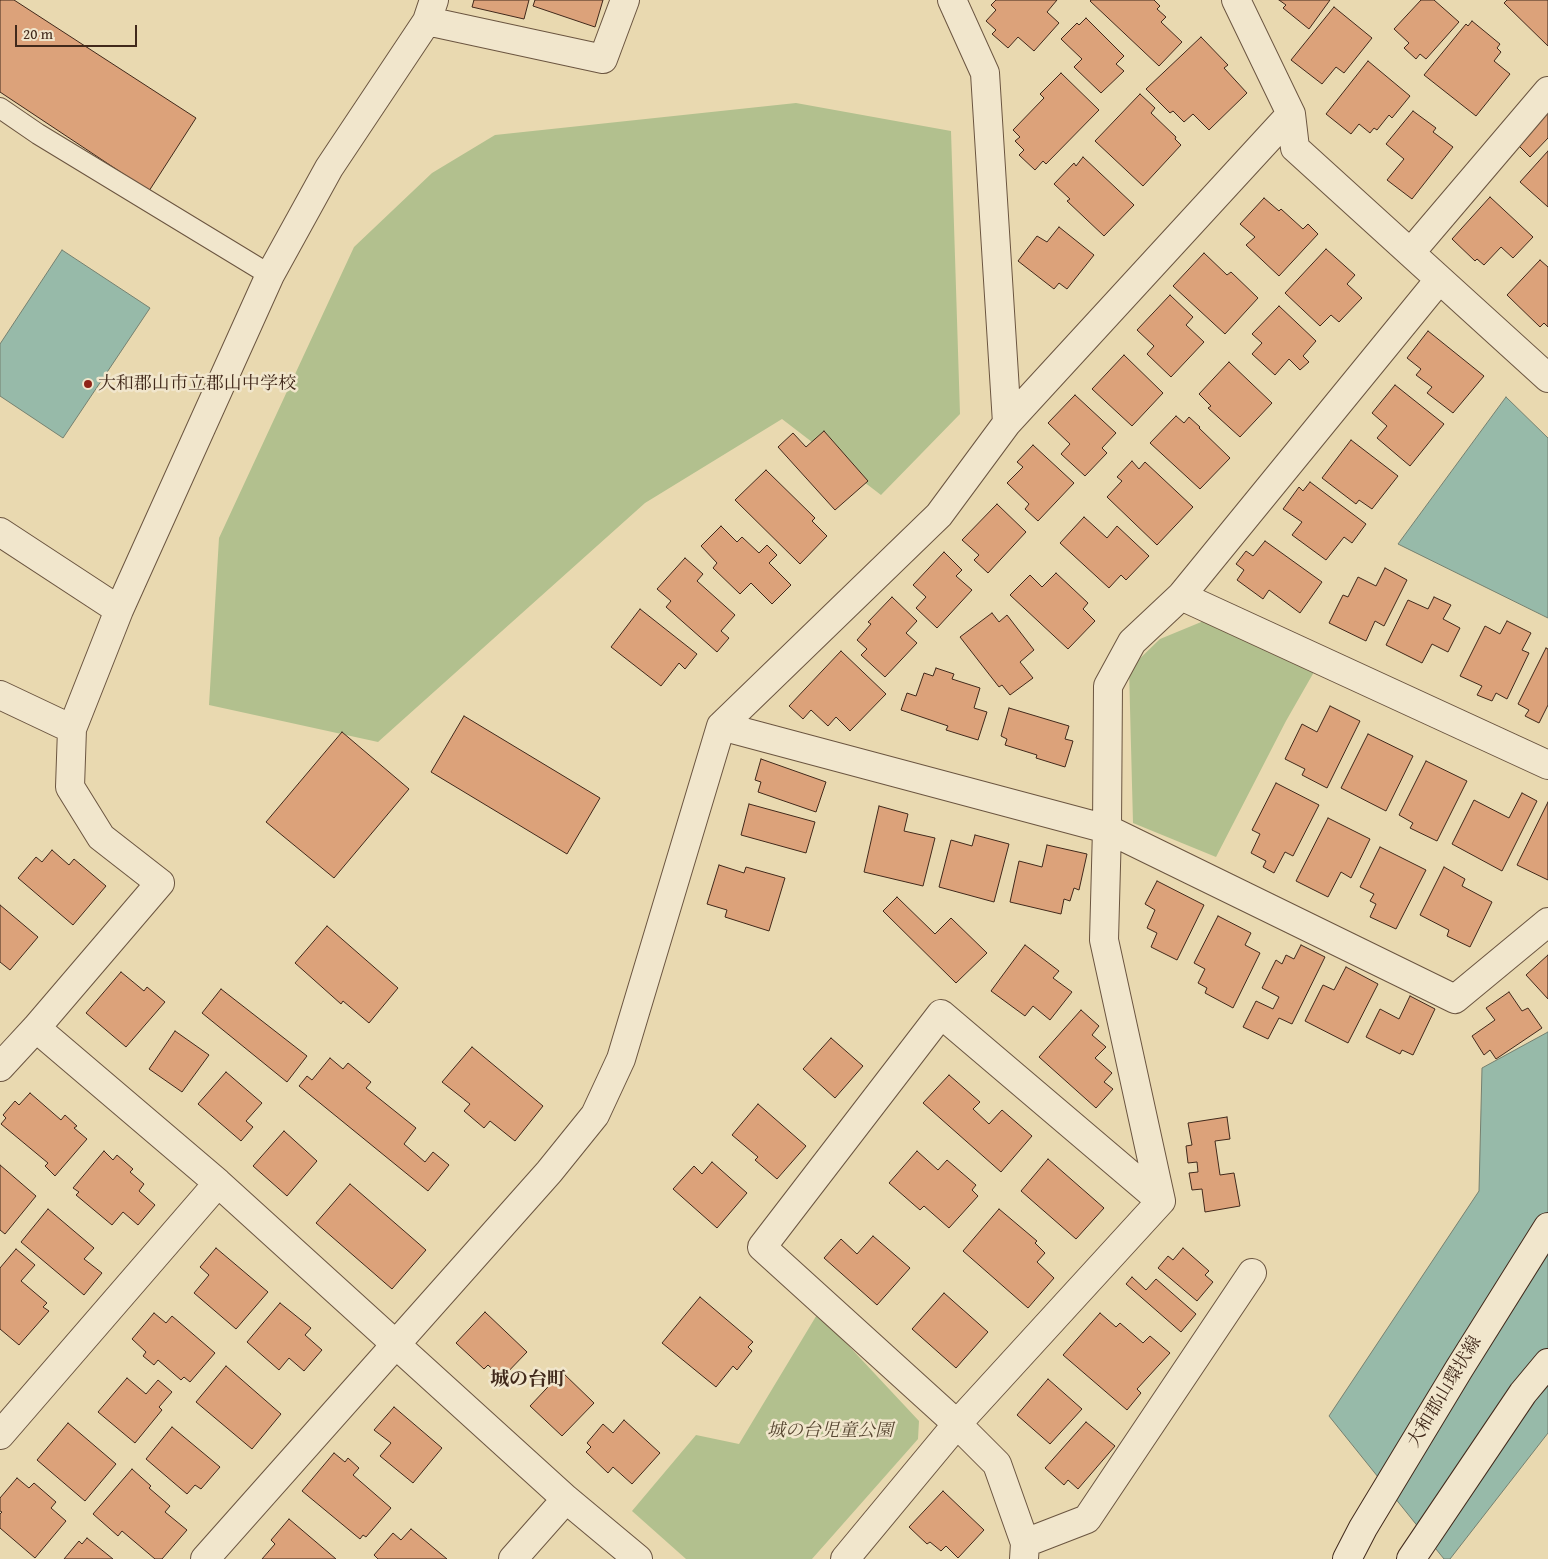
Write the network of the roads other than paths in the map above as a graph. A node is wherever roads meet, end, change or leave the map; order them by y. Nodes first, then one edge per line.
1 (626, 0) edge
2 (952, 0) edge
3 (1236, 0) edge
4 (431, 11) edge
5 (1548, 91) edge
6 (0, 108) edge
7 (1291, 114) junction
8 (1411, 252) junction
9 (270, 274) junction
10 (1439, 280) junction
11 (1548, 378) edge
12 (1007, 423) junction
13 (0, 532) edge
14 (1181, 596) junction
15 (119, 610) junction
16 (0, 695) edge
17 (721, 726) junction
18 (72, 729) junction
19 (1548, 764) edge
20 (1108, 829) junction
21 (1548, 922) edge
22 (36, 1028) junction
23 (0, 1068) edge
24 (218, 1183) junction
25 (1161, 1201) junction
26 (1548, 1227) edge
27 (1252, 1273) dead end
28 (396, 1345) junction
29 (1548, 1363) edge
30 (957, 1424) junction
31 (0, 1435) edge
32 (566, 1499) junction
33 (1025, 1551) edge
34 (205, 1559) edge
35 (514, 1559) edge
36 (638, 1559) edge
37 (845, 1559) edge
38 (1347, 1559) edge
39 (1411, 1559) edge

1 - 4 street
2 - 12 street
3 - 7 street
4 - 9 street
5 - 8 street
6 - 9 lane
7 - 8 street
7 - 12 street
8 - 10 street
9 - 15 street
10 - 11 street
10 - 14 street
12 - 17 street
13 - 15 street
14 - 19 street
14 - 20 street
15 - 18 street
16 - 18 street
17 - 20 street
17 - 28 street
18 - 22 street
20 - 21 street
20 - 25 street
22 - 23 street
22 - 24 street
24 - 28 street
24 - 31 street
25 - 30 street
25 - 30 street
26 - 38 street, 大和郡山環状線
27 - 33 street
28 - 32 street
28 - 34 street
29 - 39 street
30 - 33 street
30 - 37 street
32 - 35 street
32 - 36 street

